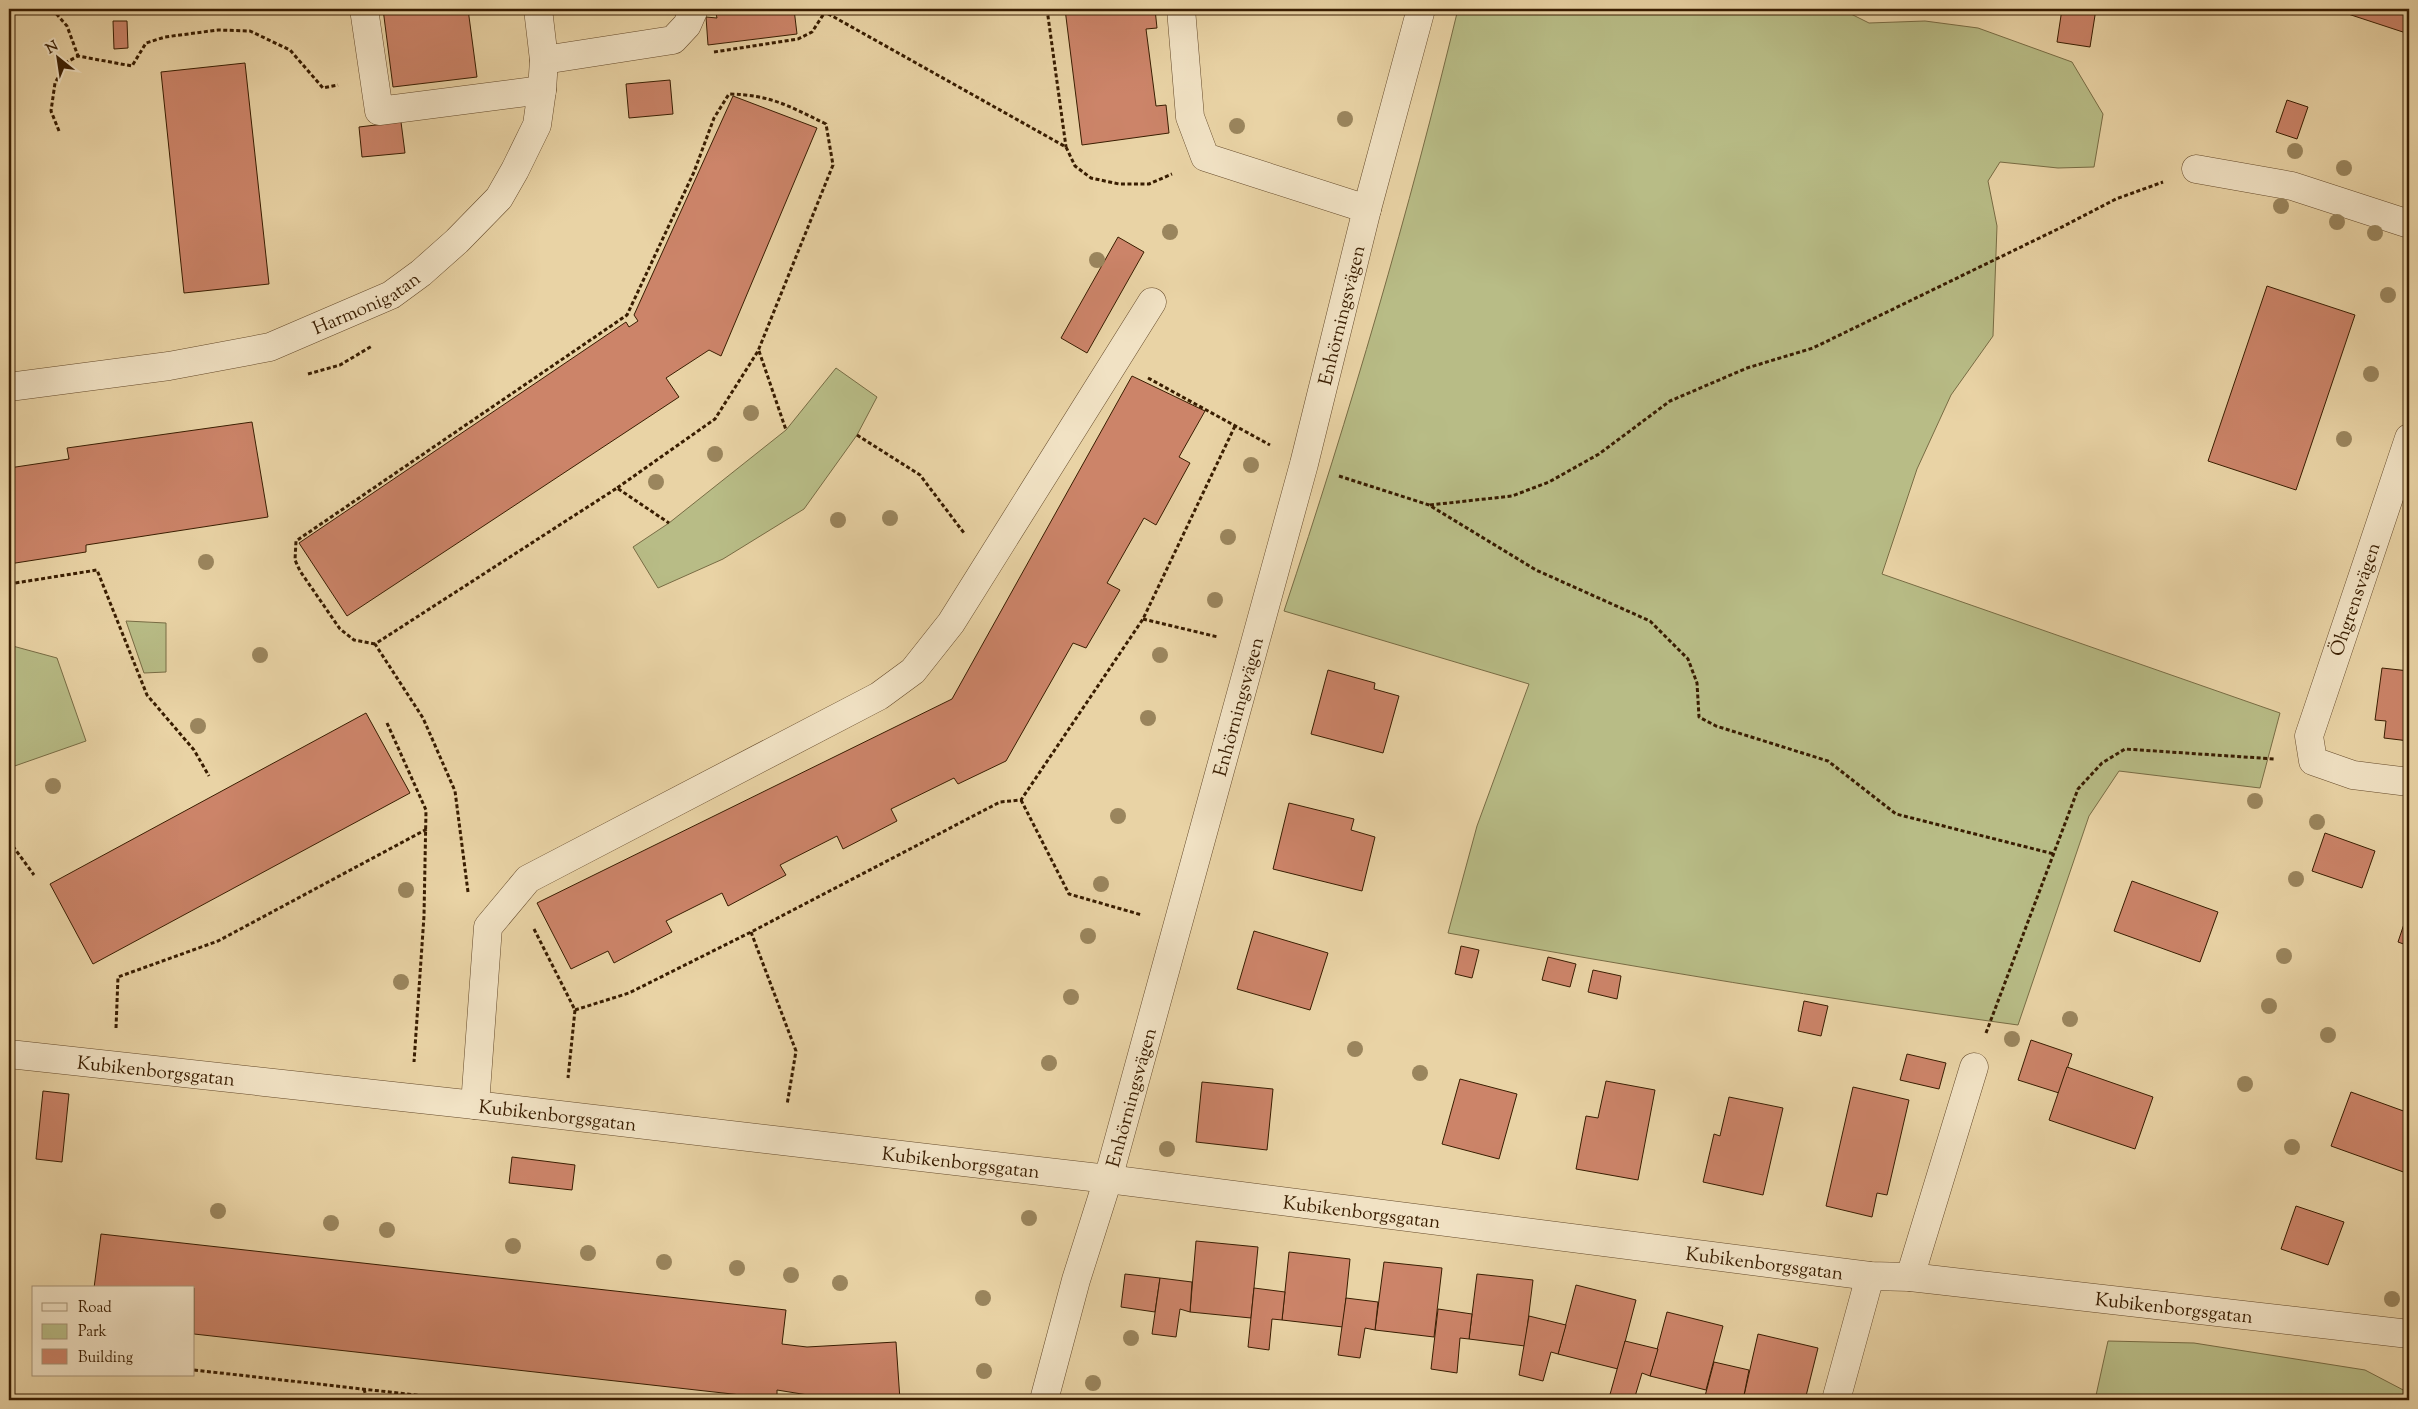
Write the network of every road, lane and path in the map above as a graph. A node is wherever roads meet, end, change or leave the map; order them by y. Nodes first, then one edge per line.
1 (52, 9) edge
2 (364, 9) edge
3 (538, 9) edge
4 (694, 9) edge
5 (1047, 9) edge
6 (1181, 9) edge
7 (1421, 9) edge
8 (825, 11) edge
9 (679, 36) junction
10 (78, 56) junction
11 (544, 60) junction
12 (323, 88) dead end
13 (542, 90) junction
14 (59, 131) dead end
15 (1066, 147) junction
16 (1204, 157) junction
17 (2196, 169) joint
18 (1367, 209) junction
19 (2409, 224) edge
20 (1152, 302) dead end
21 (758, 351) junction
22 (1115, 360) junction
23 (9, 387) edge
24 (1235, 426) junction
25 (786, 430) dead end
26 (857, 435) dead end
27 (2409, 438) edge
28 (1304, 464) junction
29 (617, 488) junction
30 (1429, 505) junction
31 (669, 523) dead end
32 (990, 560) junction
33 (9, 584) edge
34 (1143, 619) junction
35 (1222, 638) dead end
36 (375, 644) junction
37 (386, 724) dead end
38 (2313, 761) junction
39 (209, 776) dead end
40 (2409, 782) edge
41 (1021, 800) junction
42 (427, 829) junction
43 (9, 842) edge
44 (2054, 854) junction
45 (34, 875) dead end
46 (516, 892) junction
47 (1142, 916) dead end
48 (488, 927) junction
49 (751, 932) junction
50 (575, 1010) junction
51 (116, 1032) dead end
52 (9, 1054) edge
53 (414, 1063) dead end
54 (1974, 1067) joint
55 (568, 1082) dead end
56 (475, 1105) junction
57 (786, 1114) dead end
58 (1108, 1179) junction
59 (1870, 1276) junction
60 (1910, 1277) junction
61 (2409, 1334) edge
62 (195, 1370) edge
63 (364, 1389) junction
64 (367, 1400) edge
65 (460, 1400) edge
66 (1044, 1400) edge
67 (1836, 1400) edge

1 - 10 path
2 - 13 street
3 - 11 street, Harmonigatan
4 - 9 street
5 - 15 path
6 - 16 street
7 - 18 street, Enhörningsvägen
8 - 9 path
8 - 15 path
9 - 11 street
10 - 12 path
10 - 14 path
11 - 13 street, Harmonigatan
13 - 23 street, Harmonigatan
15 - 16 path
16 - 18 street
17 - 19 street
17 - 30 path
18 - 28 street, Enhörningsvägen
20 - 22 street
21 - 25 path
21 - 29 path
21 - 36 path
22 - 24 path
22 - 32 street
24 - 28 path
24 - 34 path
26 - 32 path
27 - 38 street, Öhgrensvägen
28 - 30 path
28 - 58 street, Enhörningsvägen
29 - 31 path
29 - 36 path
30 - 44 path
32 - 46 street
33 - 39 path
34 - 35 path
34 - 41 path
36 - 48 path
37 - 42 path
38 - 40 street
38 - 44 path
41 - 47 path
41 - 49 path
42 - 51 path
42 - 53 path
43 - 45 path
44 - 54 path
46 - 48 street
46 - 50 path
48 - 56 street
49 - 50 path
49 - 57 path
50 - 55 path
52 - 56 street, Kubikenborgsgatan
54 - 60 street
56 - 58 street, Kubikenborgsgatan
58 - 59 street, Kubikenborgsgatan
58 - 66 street, Enhörningsvägen
59 - 60 street, Kubikenborgsgatan
59 - 67 street
60 - 61 street, Kubikenborgsgatan
62 - 63 path
63 - 64 path
63 - 65 path

